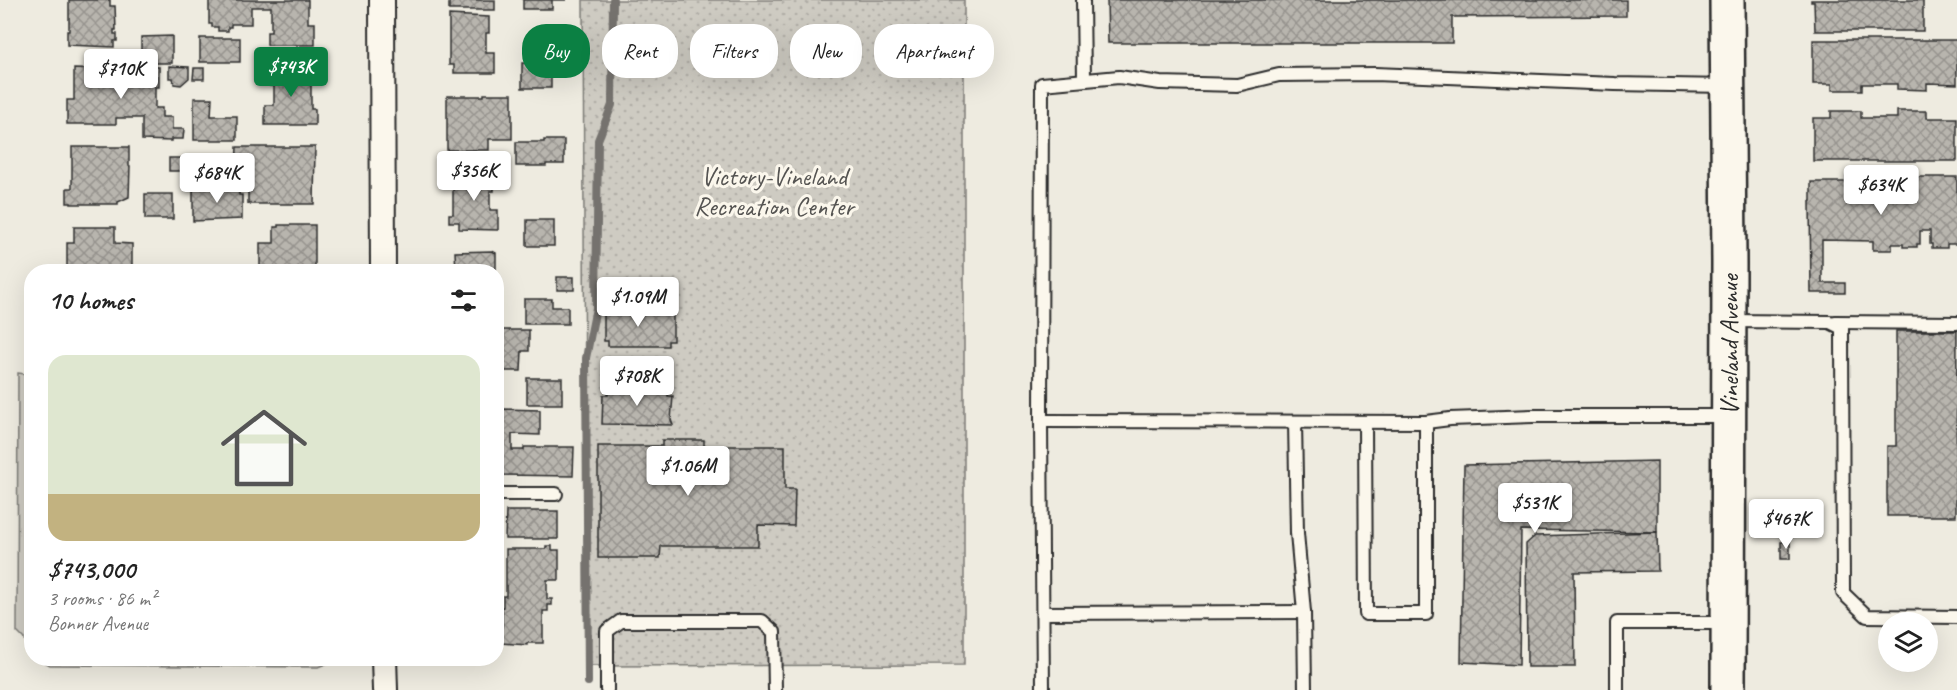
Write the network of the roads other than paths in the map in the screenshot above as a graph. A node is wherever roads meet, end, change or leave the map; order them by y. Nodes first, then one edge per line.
1 (382, 0) edge
2 (1083, 0) edge
3 (1727, 0) edge
4 (1084, 80) junction
5 (1728, 86) junction
6 (383, 264) edge
7 (1729, 321) junction
8 (1830, 322) junction
9 (1957, 323) edge
10 (1729, 416) junction
11 (1041, 421) junction
12 (1295, 422) junction
13 (1365, 422) junction
14 (1426, 422) junction
15 (504, 494) edge
16 (556, 494) dead end
17 (1304, 612) junction
18 (1043, 613) junction
19 (1957, 618) edge
20 (1728, 623) junction
21 (384, 666) edge
22 (384, 690) edge
23 (607, 690) edge
24 (775, 690) edge
25 (1043, 690) edge
26 (1305, 690) edge
27 (1617, 690) edge
28 (1728, 690) edge

1 - 6 street
2 - 4 lane
3 - 5 main road, Vineland Avenue
4 - 5 lane
4 - 11 lane
5 - 7 main road, Vineland Avenue
7 - 8 lane
7 - 10 main road, Vineland Avenue
8 - 9 lane
8 - 19 lane
10 - 14 lane
10 - 20 main road, Vineland Avenue
11 - 12 lane
11 - 18 lane
12 - 13 lane
12 - 17 lane
13 - 14 lane
13 - 14 lane
15 - 16 lane
17 - 18 lane
17 - 26 lane
18 - 25 lane
20 - 27 lane
20 - 28 main road, Vineland Avenue
21 - 22 street
23 - 24 lane

